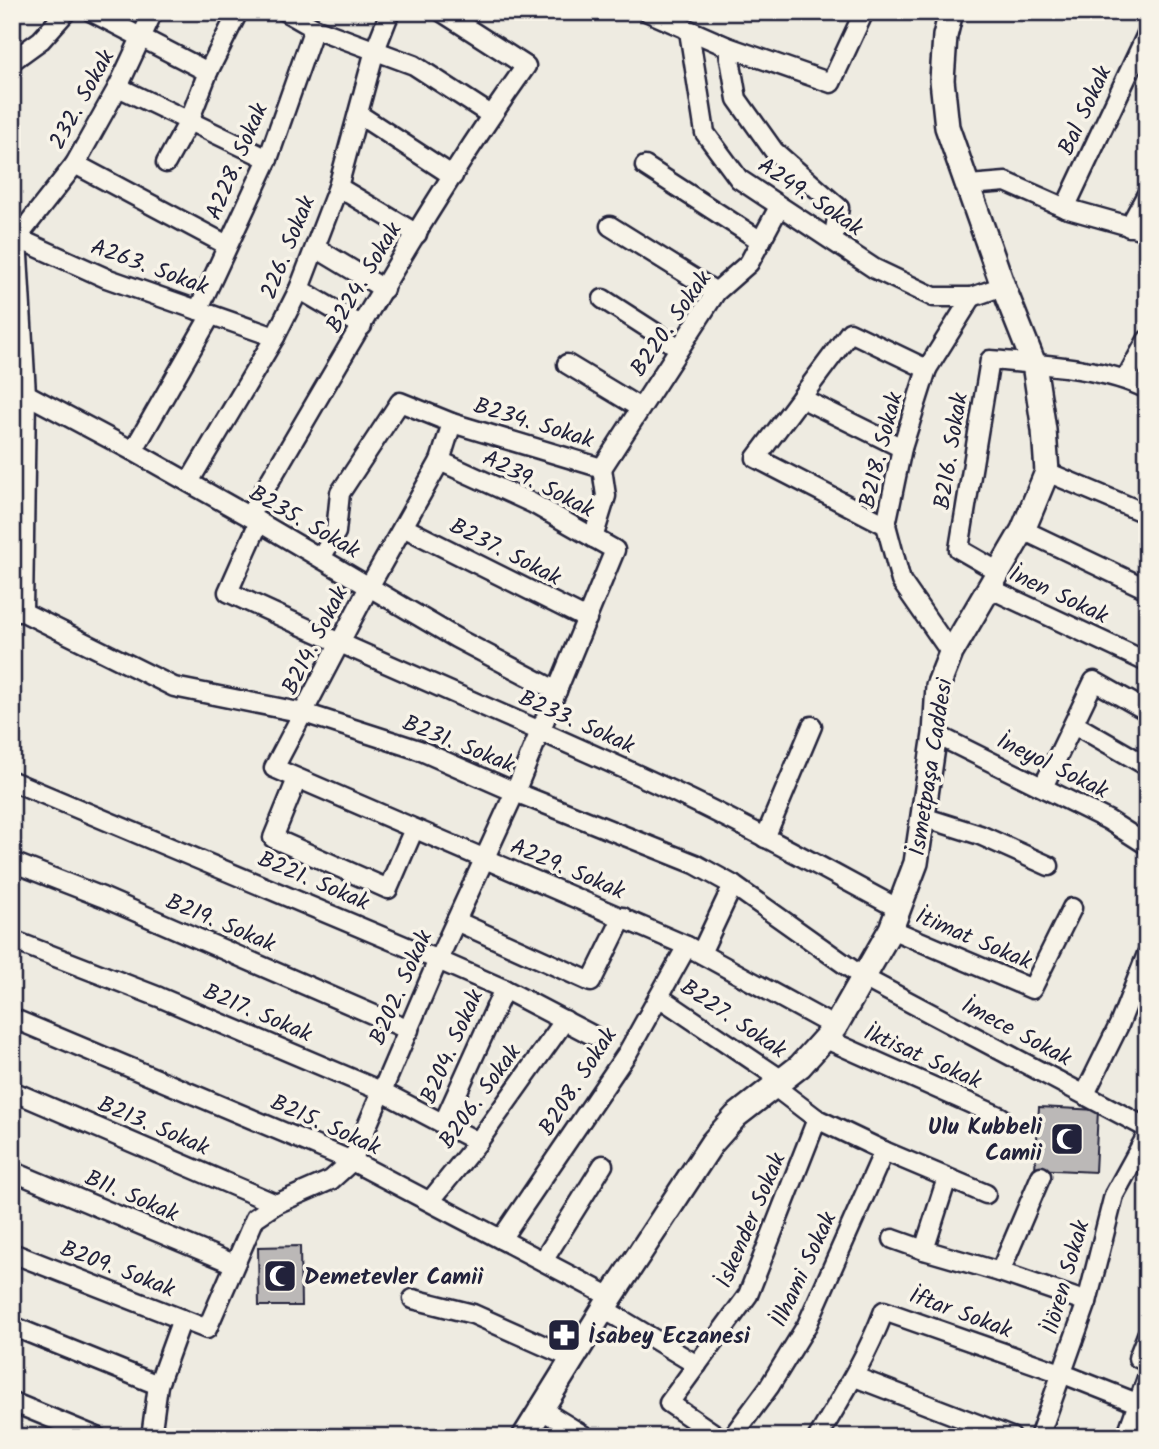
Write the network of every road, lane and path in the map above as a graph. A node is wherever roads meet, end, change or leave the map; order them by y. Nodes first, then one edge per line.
1 (66, 12) edge
2 (92, 12) edge
3 (153, 12) edge
4 (239, 12) edge
5 (286, 12) edge
6 (390, 12) edge
7 (442, 12) edge
8 (648, 12) edge
9 (864, 12) edge
10 (951, 12) edge
11 (314, 28) junction
12 (689, 31) junction
13 (1147, 34) edge
14 (141, 38) junction
15 (728, 47) junction
16 (375, 50) junction
17 (12, 61) edge
18 (208, 72) junction
19 (118, 87) junction
20 (358, 114) junction
21 (491, 115) junction
22 (189, 121) junction
23 (268, 159) junction
24 (166, 163) dead end
25 (75, 164) junction
26 (645, 166) dead end
27 (453, 176) junction
28 (969, 185) junction
29 (338, 187) junction
30 (1147, 194) edge
31 (779, 207) junction
32 (1065, 208) junction
33 (610, 226) dead end
34 (1138, 229) edge
35 (417, 234) junction
36 (15, 236) edge
37 (833, 240) junction
38 (761, 241) junction
39 (227, 245) junction
40 (316, 248) junction
41 (1003, 286) junction
42 (299, 289) junction
43 (384, 289) junction
44 (716, 292) junction
45 (972, 297) junction
46 (603, 299) dead end
47 (204, 312) junction
48 (362, 326) junction
49 (275, 337) junction
50 (1147, 341) edge
51 (679, 348) junction
52 (567, 364) dead end
53 (1034, 364) junction
54 (927, 369) junction
55 (1126, 378) junction
56 (1147, 389) edge
57 (26, 394) junction
58 (801, 398) junction
59 (640, 408) junction
60 (452, 423) junction
61 (902, 448) junction
62 (133, 451) junction
63 (440, 461) junction
64 (602, 468) junction
65 (1047, 472) junction
66 (189, 482) junction
67 (1147, 514) edge
68 (254, 519) junction
69 (886, 525) junction
70 (403, 527) junction
71 (1023, 530) junction
72 (593, 538) junction
73 (615, 550) joint
74 (321, 558) junction
75 (994, 580) junction
76 (369, 587) junction
77 (1147, 589) edge
78 (228, 592) joint
79 (18, 612) edge
80 (587, 619) junction
81 (339, 644) junction
82 (951, 653) junction
83 (1147, 662) edge
84 (557, 691) junction
85 (1147, 711) edge
86 (304, 713) junction
87 (1074, 724) junction
88 (812, 726) dead end
89 (540, 731) junction
90 (935, 734) junction
91 (1147, 766) edge
92 (274, 768) joint
93 (297, 779) junction
94 (12, 781) edge
95 (1043, 787) junction
96 (515, 792) junction
97 (923, 817) junction
98 (414, 829) junction
99 (765, 838) junction
100 (1145, 841) edge
101 (484, 859) junction
102 (12, 862) edge
103 (1049, 866) dead end
104 (733, 885) junction
105 (1072, 908) dead end
106 (623, 917) junction
107 (895, 919) junction
108 (456, 921) junction
109 (12, 940) edge
110 (694, 950) junction
111 (1147, 954) edge
112 (438, 960) junction
113 (863, 978) junction
114 (504, 989) junction
115 (659, 997) junction
116 (12, 1018) edge
117 (565, 1020) junction
118 (409, 1030) junction
119 (830, 1033) junction
120 (592, 1035) dead end
121 (778, 1083) junction
122 (12, 1091) edge
123 (381, 1091) junction
124 (1085, 1094) junction
125 (1001, 1117) dead end
126 (817, 1119) junction
127 (443, 1124) junction
128 (1147, 1128) edge
129 (1147, 1135) edge
130 (478, 1142) junction
131 (884, 1151) junction
132 (352, 1161) junction
133 (603, 1165) dead end
134 (12, 1171) edge
135 (1041, 1176) dead end
136 (947, 1178) junction
137 (986, 1194) dead end
138 (431, 1200) junction
139 (276, 1204) junction
140 (501, 1239) junction
141 (893, 1239) dead end
142 (924, 1250) junction
143 (12, 1253) edge
144 (543, 1261) junction
145 (234, 1264) junction
146 (1000, 1272) junction
147 (412, 1299) dead end
148 (1087, 1302) junction
149 (607, 1303) junction
150 (181, 1319) junction
151 (12, 1326) edge
152 (207, 1329) joint
153 (1147, 1335) edge
154 (574, 1359) junction
155 (1147, 1362) edge
156 (697, 1364) junction
157 (1061, 1373) junction
158 (855, 1377) junction
159 (1147, 1378) edge
160 (158, 1385) junction
161 (12, 1402) edge
162 (1142, 1405) edge
163 (542, 1410) junction
164 (819, 1436) edge
165 (97, 1437) edge
166 (151, 1437) edge
167 (524, 1437) edge
168 (586, 1437) edge
169 (719, 1437) edge
170 (732, 1437) edge
171 (1011, 1437) edge
172 (1039, 1437) edge
173 (1126, 1437) edge

1 - 17 street
2 - 14 street
3 - 14 street, 232. Sokak
4 - 18 street
5 - 11 street
6 - 16 street, 226. Sokak
7 - 21 street, B224. Sokak
8 - 12 street
9 - 15 street
10 - 28 main road, İsmetpaşa Caddesi
11 - 16 street
11 - 23 street, A228. Sokak
12 - 15 street
12 - 31 street, A249. Sokak
13 - 32 street, Bal Sokak
14 - 18 street
14 - 19 street, 232. Sokak
15 - 37 street
16 - 20 street, 226. Sokak
16 - 21 street
18 - 22 street
19 - 22 street
19 - 25 street, 232. Sokak
20 - 27 street
20 - 29 street, 226. Sokak
21 - 27 street, B224. Sokak
22 - 23 street
22 - 24 street
23 - 39 street, A228. Sokak
25 - 36 street, 232. Sokak
25 - 39 street
26 - 38 street
27 - 35 street, B224. Sokak
28 - 32 street
28 - 41 main road, İsmetpaşa Caddesi
29 - 35 street
29 - 40 street, 226. Sokak
30 - 34 street
31 - 37 street, A249. Sokak
31 - 38 street, B220. Sokak
32 - 34 street
33 - 44 street
35 - 43 street, B224. Sokak
36 - 47 street, A263. Sokak
36 - 57 street
37 - 45 street, A249. Sokak
38 - 44 street, B220. Sokak
39 - 47 street, A228. Sokak
40 - 42 street, 226. Sokak
40 - 43 street
41 - 45 street, A249. Sokak
41 - 53 main road, İsmetpaşa Caddesi
42 - 48 street
42 - 49 street, 226. Sokak
43 - 48 street, B224. Sokak
44 - 51 street, B220. Sokak
45 - 54 street, B218. Sokak
46 - 51 street
47 - 49 street, A263. Sokak
47 - 62 street, A228. Sokak
48 - 68 street, B224. Sokak
49 - 66 street, 226. Sokak
50 - 55 street
51 - 59 street, B220. Sokak
52 - 59 street
53 - 55 street
53 - 65 main road, İsmetpaşa Caddesi
53 - 75 street, B216. Sokak
54 - 58 street
54 - 61 street, B218. Sokak
55 - 56 street
57 - 62 street, B235. Sokak
57 - 79 street
58 - 61 street
58 - 69 street
59 - 64 street, B220. Sokak
60 - 63 street, B214. Sokak
60 - 64 street, B234. Sokak
60 - 74 street, B234. Sokak
61 - 69 street, B218. Sokak
62 - 66 street, B235. Sokak
63 - 70 street, B214. Sokak
63 - 72 street, A239. Sokak
64 - 72 street
65 - 67 street
65 - 71 main road, İsmetpaşa Caddesi
66 - 68 street, B235. Sokak
68 - 74 street, B235. Sokak
68 - 78 street, B224. Sokak
69 - 82 street, B218. Sokak
70 - 76 street, B214. Sokak
70 - 80 street, B237. Sokak
71 - 75 main road, İsmetpaşa Caddesi
71 - 77 street
72 - 73 street, A239. Sokak
73 - 80 street, B202. Sokak
74 - 76 street, B235. Sokak
75 - 82 main road, İsmetpaşa Caddesi
75 - 83 street, İnen Sokak
76 - 81 street, B214. Sokak
76 - 84 street, B235. Sokak
78 - 81 street, B233. Sokak
79 - 86 street, B231. Sokak
80 - 84 street, B202. Sokak
81 - 86 street, B214. Sokak
81 - 89 street, B233. Sokak
82 - 90 main road, İsmetpaşa Caddesi
84 - 89 street, B202. Sokak
85 - 87 street
86 - 92 street, B214. Sokak
86 - 96 street, B231. Sokak
87 - 91 street
87 - 95 street
88 - 99 street
89 - 96 street, B202. Sokak
89 - 99 street, B233. Sokak
90 - 95 street, İneyol Sokak
90 - 97 main road, İsmetpaşa Caddesi
92 - 93 street, A229. Sokak
93 - 98 street, A229. Sokak
93 - 98 street
94 - 112 street, B221. Sokak
95 - 100 street, İneyol Sokak
96 - 101 street, B202. Sokak
96 - 104 street, B231. Sokak
97 - 103 street
97 - 107 main road, İsmetpaşa Caddesi
98 - 101 street, A229. Sokak
99 - 107 street, B233. Sokak
101 - 106 street, A229. Sokak
101 - 108 street, B202. Sokak
102 - 118 street, B219. Sokak
104 - 110 street, B208. Sokak
104 - 113 street, B231. Sokak
105 - 107 street, İtimat Sokak
106 - 108 street
106 - 110 street, A229. Sokak
107 - 113 main road, İsmetpaşa Caddesi
108 - 112 street, B202. Sokak
109 - 123 street, B217. Sokak
110 - 115 street, B208. Sokak
110 - 119 street, A229. Sokak
111 - 124 street
112 - 114 street, B221. Sokak
112 - 118 street, B202. Sokak
113 - 119 main road, İsmetpaşa Caddesi
113 - 124 street, İmece Sokak
114 - 117 street, B221. Sokak
114 - 127 street, B204. Sokak
115 - 121 street, B227. Sokak
115 - 140 street, B208. Sokak
116 - 132 street, B215. Sokak
117 - 120 street, B221. Sokak
117 - 130 street, B206. Sokak
118 - 123 street, B202. Sokak
119 - 121 main road, İsmetpaşa Caddesi
119 - 125 street, İktisat Sokak
121 - 126 street, B227. Sokak
121 - 149 main road, İsmetpaşa Caddesi
122 - 139 street, B213. Sokak
123 - 127 street, B217. Sokak
123 - 132 street, B202. Sokak
124 - 128 street, İmece Sokak
126 - 131 street, B227. Sokak
126 - 156 street, İskender Sokak
127 - 130 street, B217. Sokak
129 - 148 street, İlören Sokak
130 - 138 street, B206. Sokak
131 - 136 street, B227. Sokak
131 - 170 street, İlhami Sokak
132 - 138 street, B215. Sokak
132 - 139 street, B202. Sokak
133 - 144 street
134 - 145 street, B11. Sokak
135 - 146 street
136 - 137 street, B227. Sokak
136 - 142 street
138 - 140 street, B215. Sokak
139 - 145 street, B202. Sokak
140 - 144 street, B215. Sokak
141 - 142 street
142 - 146 street
143 - 150 street, B209. Sokak
144 - 149 street, B215. Sokak
145 - 152 street, B202. Sokak
146 - 148 street
147 - 154 street
148 - 157 street, İlören Sokak
149 - 154 main road, İsmetpaşa Caddesi
149 - 156 street, B215. Sokak
150 - 152 street, B209. Sokak
150 - 160 street
151 - 160 street
153 - 155 street
154 - 163 main road, İsmetpaşa Caddesi
156 - 169 street, İskender Sokak
157 - 158 street, İftar Sokak
157 - 162 street, İftar Sokak
157 - 172 street, İlören Sokak
158 - 164 street
158 - 171 street
159 - 162 street
160 - 166 street
161 - 165 street
162 - 173 street
163 - 167 main road, İsmetpaşa Caddesi
163 - 168 street

